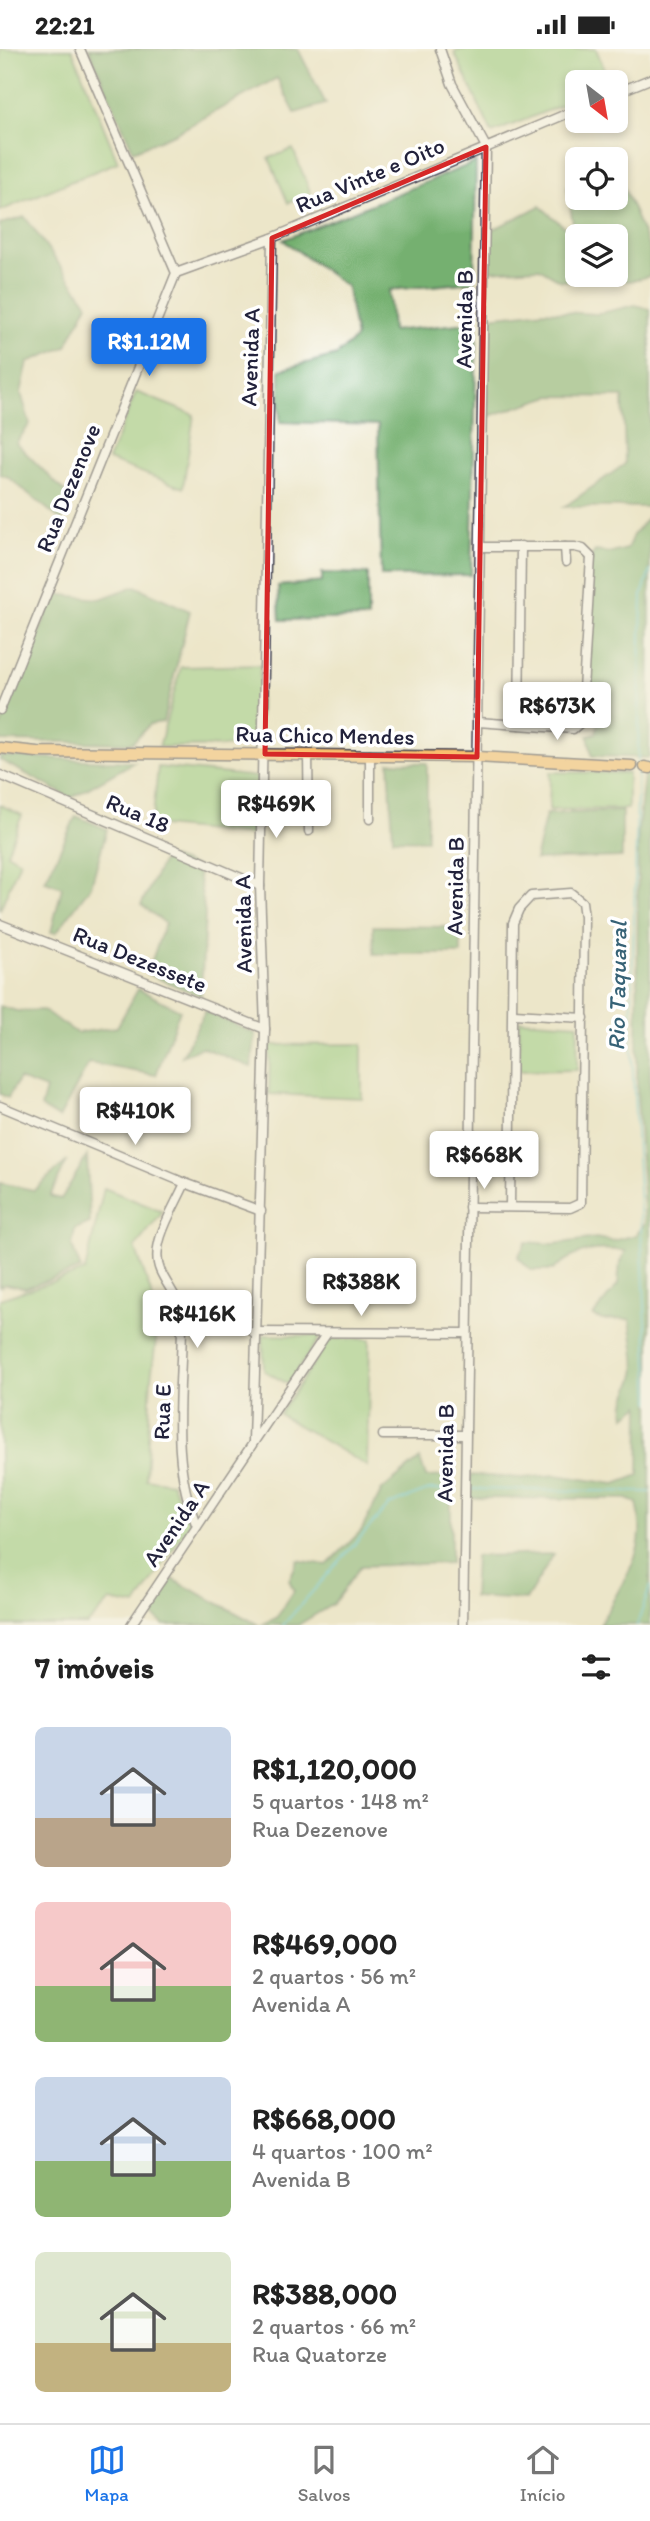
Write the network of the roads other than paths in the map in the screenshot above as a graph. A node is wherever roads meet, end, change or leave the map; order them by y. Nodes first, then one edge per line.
1 (80, 49) edge
2 (440, 49) edge
3 (650, 79) edge
4 (628, 88) edge
5 (565, 114) edge
6 (486, 147) junction
7 (272, 238) junction
8 (177, 273) junction
9 (521, 546) junction
10 (480, 547) junction
11 (565, 547) junction
12 (566, 562) dead end
13 (0, 710) edge
14 (478, 722) junction
15 (519, 725) junction
16 (0, 748) edge
17 (265, 754) junction
18 (308, 754) junction
19 (370, 755) junction
20 (477, 757) junction
21 (632, 767) joint
22 (647, 767) edge
23 (0, 775) edge
24 (370, 819) dead end
25 (309, 831) dead end
26 (260, 886) junction
27 (0, 924) edge
28 (514, 1014) junction
29 (584, 1018) junction
30 (265, 1029) junction
31 (0, 1106) edge
32 (185, 1183) junction
33 (469, 1207) junction
34 (510, 1207) junction
35 (261, 1210) junction
36 (253, 1332) junction
37 (327, 1333) junction
38 (467, 1333) junction
39 (383, 1435) dead end
40 (464, 1435) junction
41 (253, 1441) junction
42 (197, 1526) junction
43 (131, 1625) edge
44 (463, 1625) edge

1 - 8 street
2 - 6 street
3 - 4 street
5 - 6 street, Rua Vinte e Oito
6 - 7 street, Rua Vinte e Oito
6 - 10 street, Avenida B
7 - 8 street, Rua Vinte e Oito
7 - 17 street, Avenida A
8 - 13 street, Rua Dezenove
9 - 10 street
9 - 11 street
9 - 15 street
10 - 14 street, Avenida B
11 - 12 street
11 - 15 street
14 - 15 street
14 - 20 street, Avenida B
16 - 17 main road, Rua Chico Mendes
17 - 18 main road, Rua Chico Mendes
17 - 26 street, Avenida A
18 - 19 main road, Rua Chico Mendes
18 - 25 street
19 - 20 main road, Rua Chico Mendes
19 - 24 street
20 - 21 main road, Rua Chico Mendes
20 - 33 street, Avenida B
21 - 22 street, Rua Chico Mendes
23 - 26 street, Rua 18
26 - 30 street, Avenida A
27 - 30 street, Rua Dezessete
28 - 29 street
28 - 29 street
28 - 34 street
29 - 34 street
30 - 35 street, Avenida A
31 - 32 street
32 - 35 street
32 - 42 street, Rua E
33 - 34 street
33 - 38 street, Avenida B
35 - 36 street, Avenida A
36 - 37 street
36 - 41 street, Avenida A
37 - 38 street
37 - 41 street, Avenida A
38 - 40 street, Avenida B
39 - 40 street
40 - 44 street, Avenida B
41 - 42 street, Avenida A
42 - 43 street, Avenida A

